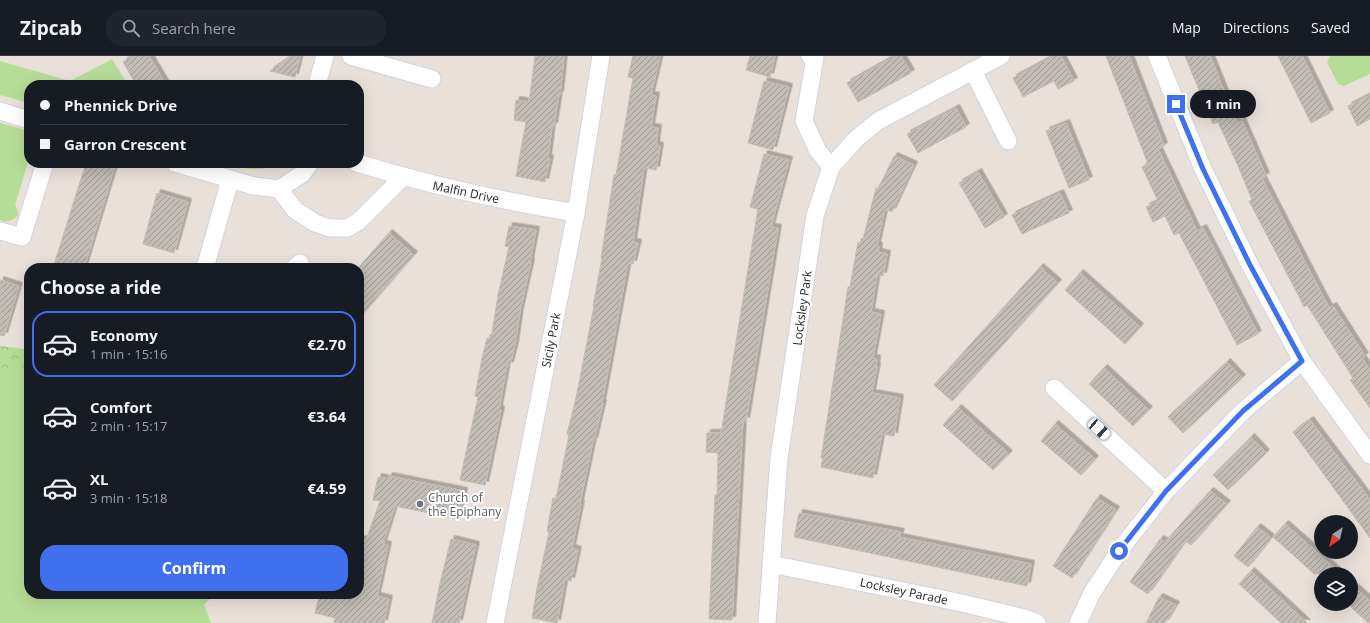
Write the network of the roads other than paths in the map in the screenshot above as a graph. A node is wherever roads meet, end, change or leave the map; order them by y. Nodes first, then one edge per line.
1 (325, 56) edge
2 (351, 56) edge
3 (601, 56) edge
4 (810, 56) edge
5 (1001, 56) edge
6 (1157, 56) edge
7 (973, 71) junction
8 (432, 79) dead end
9 (318, 80) edge
10 (0, 111) edge
11 (24, 118) edge
12 (1008, 141) dead end
13 (364, 165) edge
14 (43, 168) edge
15 (191, 168) edge
16 (306, 168) edge
17 (831, 168) junction
18 (403, 177) junction
19 (230, 180) junction
20 (278, 188) junction
21 (576, 213) junction
22 (0, 231) edge
23 (206, 263) edge
24 (1302, 361) junction
25 (1054, 388) dead end
26 (1370, 455) edge
27 (1166, 491) junction
28 (771, 564) junction
29 (495, 623) edge
30 (767, 623) edge
31 (1037, 623) edge
32 (1078, 623) edge

1 - 9 street
2 - 8 street
3 - 21 street, Sicily Park
4 - 17 street
5 - 7 street, Locksley Park
6 - 24 street
7 - 12 street
7 - 17 street, Locksley Park
10 - 11 street
13 - 18 street, Malfin Drive
14 - 22 street
15 - 19 street
16 - 20 street
17 - 28 street, Locksley Park
18 - 20 street
18 - 21 street, Malfin Drive
19 - 20 street
19 - 23 street
21 - 29 street, Sicily Park
24 - 26 street
24 - 27 street
25 - 27 street
27 - 32 street
28 - 30 street, Locksley Park
28 - 31 street, Locksley Parade

